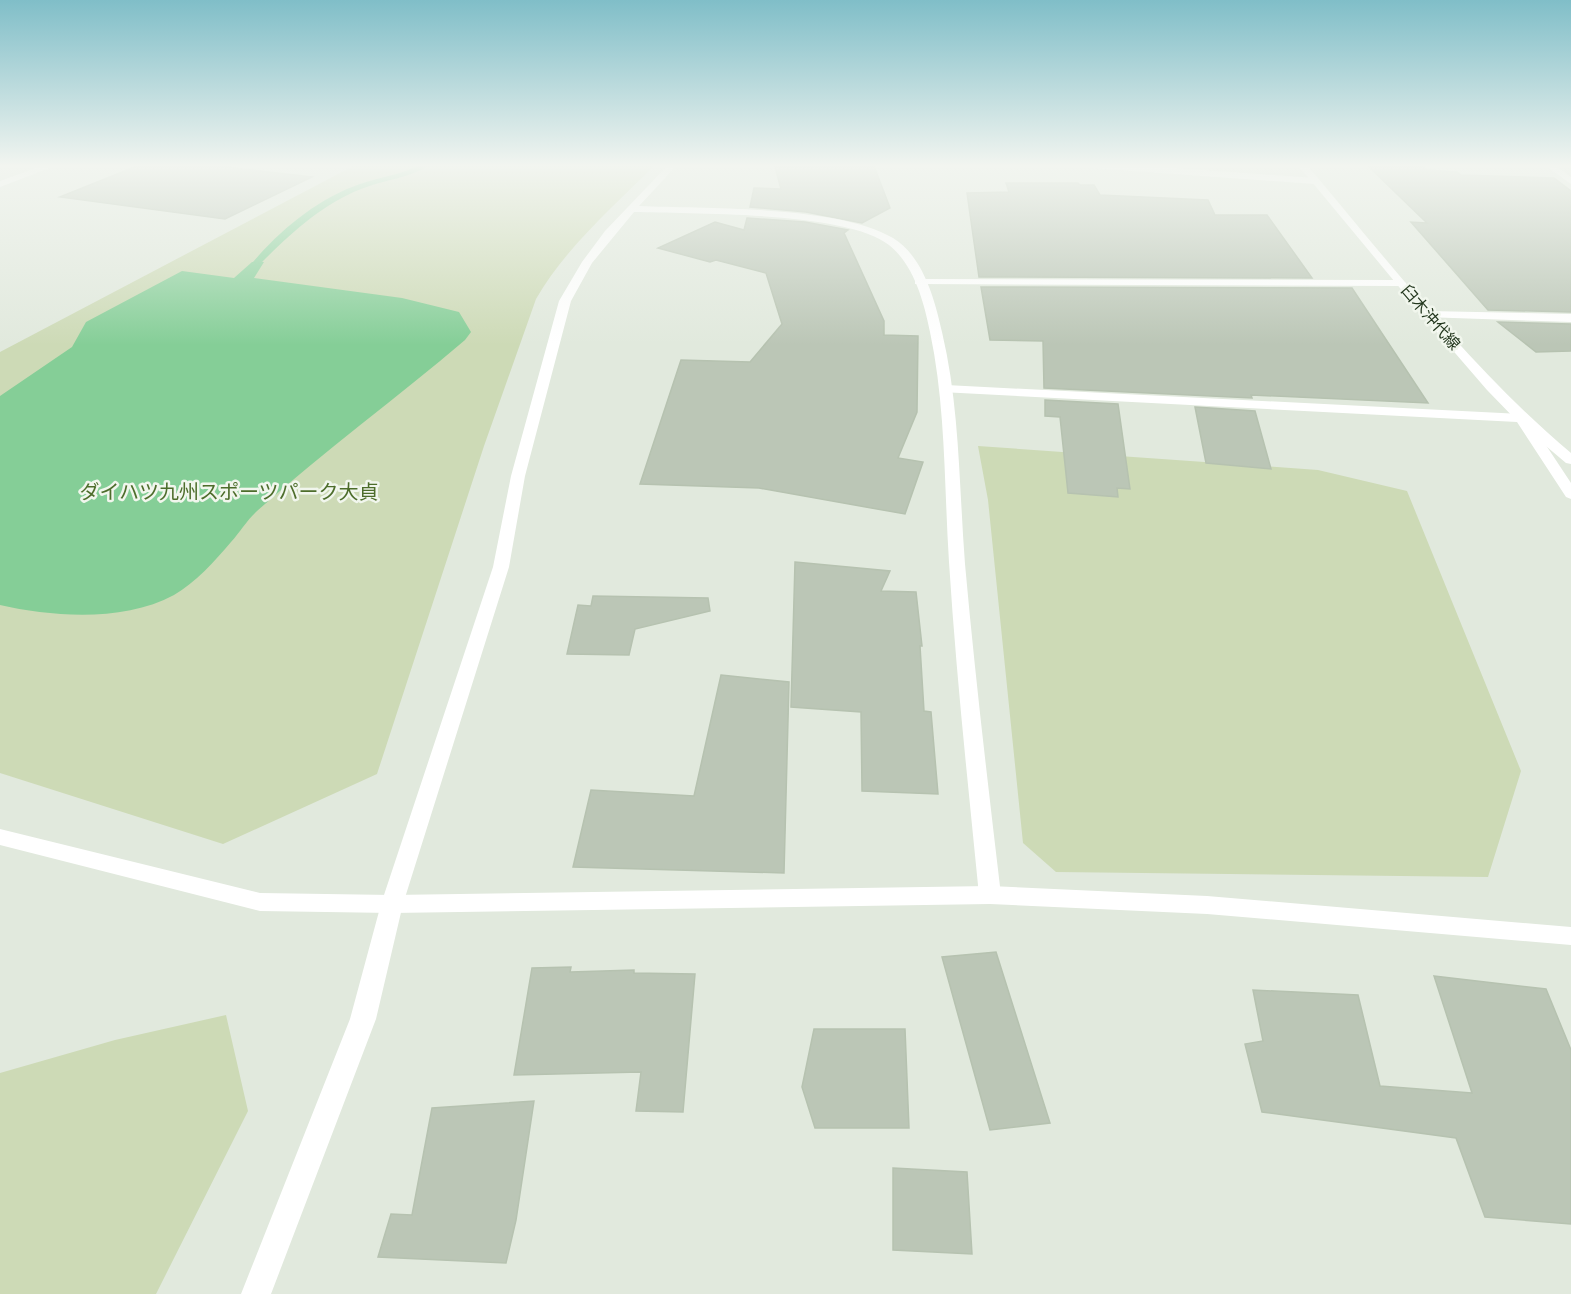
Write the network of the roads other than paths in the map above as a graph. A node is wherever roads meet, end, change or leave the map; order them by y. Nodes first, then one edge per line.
1 (619, 224) edge
2 (843, 224) edge
3 (1351, 224) edge
4 (919, 282) junction
5 (1400, 283) junction
6 (1428, 315) junction
7 (1571, 318) edge
8 (946, 389) junction
9 (1521, 418) junction
10 (1571, 460) edge
11 (1571, 494) edge
12 (0, 837) edge
13 (990, 895) junction
14 (392, 904) junction
15 (1571, 936) edge
16 (256, 1294) edge

1 - 14 street
2 - 4 street
3 - 5 street, 臼木沖代線
4 - 5 street
4 - 8 street
5 - 6 street, 臼木沖代線
6 - 7 street
6 - 9 street, 臼木沖代線
8 - 9 street
8 - 13 street
9 - 10 street, 臼木沖代線
9 - 11 street
12 - 14 street
13 - 14 street
13 - 15 street
14 - 16 street

